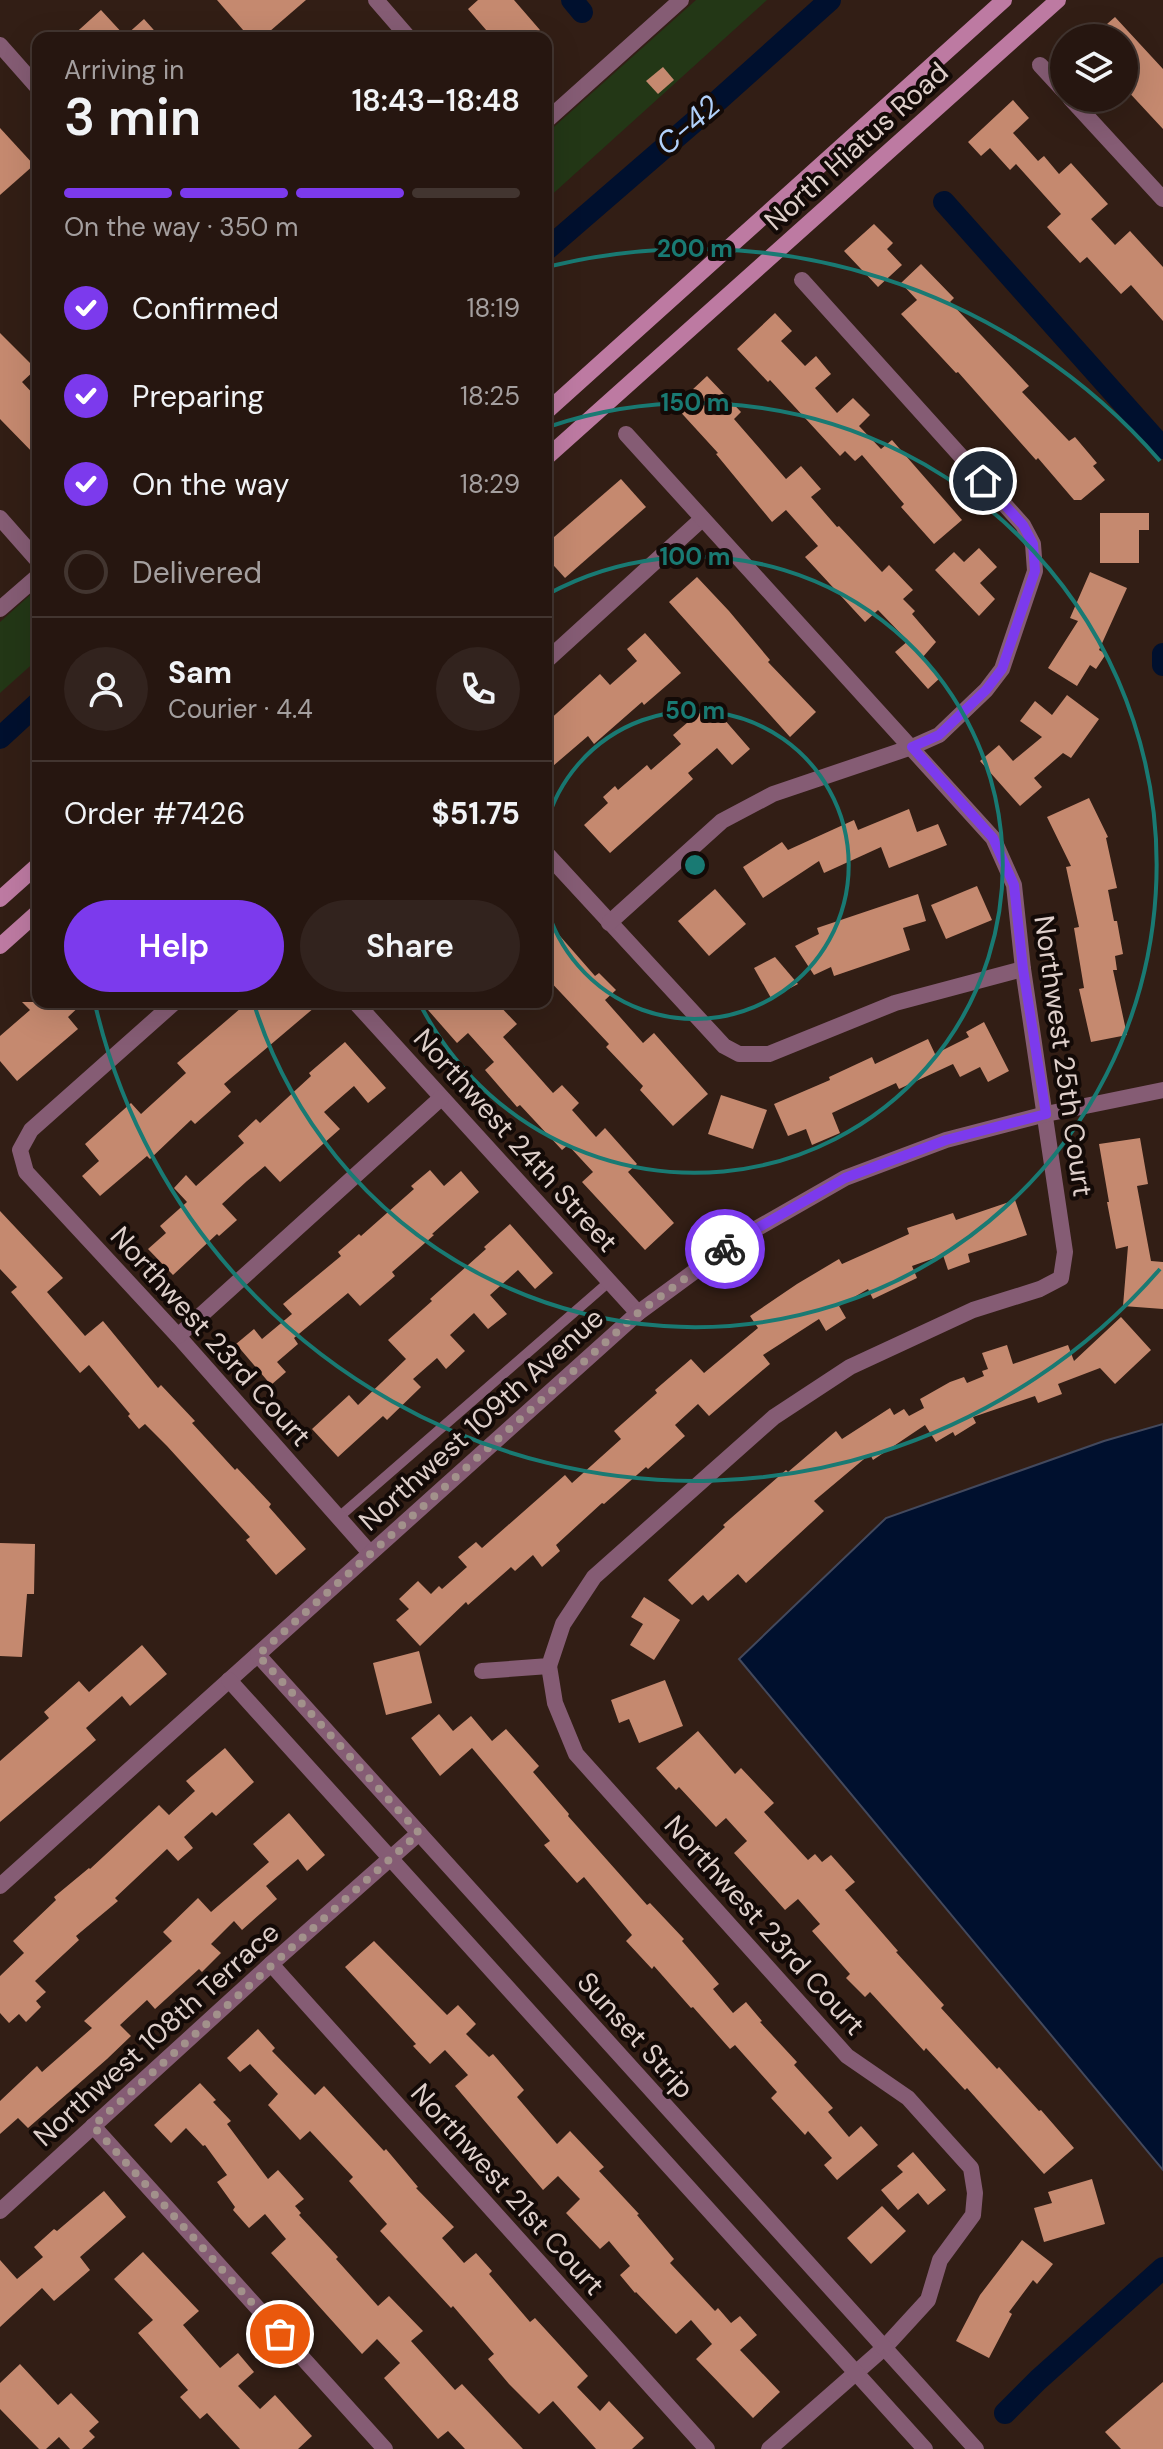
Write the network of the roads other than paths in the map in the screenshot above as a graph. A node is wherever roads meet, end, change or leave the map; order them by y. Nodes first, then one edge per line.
1 (376, 0) edge
2 (681, 0) edge
3 (1004, 0) edge
4 (1058, 0) edge
5 (404, 32) edge
6 (0, 45) edge
7 (1040, 65) dead end
8 (1050, 76) edge
9 (32, 81) edge
10 (1083, 112) edge
11 (552, 116) edge
12 (1163, 199) edge
13 (802, 280) dead end
14 (552, 407) edge
15 (626, 434) dead end
16 (552, 453) edge
17 (0, 518) edge
18 (702, 519) junction
19 (32, 554) edge
20 (32, 581) edge
21 (0, 609) edge
22 (552, 656) edge
23 (912, 747) junction
24 (552, 860) edge
25 (32, 870) edge
26 (0, 899) edge
27 (32, 917) edge
28 (609, 923) junction
29 (0, 946) edge
30 (1023, 969) junction
31 (168, 1008) edge
32 (360, 1008) edge
33 (1163, 1090) edge
34 (441, 1098) junction
35 (1046, 1114) junction
36 (610, 1281) junction
37 (638, 1313) junction
38 (178, 1336) junction
39 (339, 1517) junction
40 (370, 1553) junction
41 (258, 1655) junction
42 (549, 1666) junction
43 (482, 1671) dead end
44 (229, 1680) junction
45 (419, 1833) junction
46 (391, 1858) junction
47 (0, 1886) edge
48 (271, 1964) junction
49 (93, 2126) junction
50 (0, 2211) edge
51 (884, 2348) junction
52 (857, 2372) junction
53 (385, 2449) edge
54 (707, 2449) edge
55 (769, 2449) edge
56 (925, 2449) edge
57 (976, 2449) edge

1 - 5 street
2 - 11 street
3 - 14 main road, North Hiatus Road
4 - 16 main road, North Hiatus Road
6 - 9 street
7 - 8 street
10 - 12 street
13 - 23 street
15 - 18 street, Northwest 25th Court
17 - 19 street
18 - 22 street
18 - 23 street, Northwest 25th Court
20 - 21 street
23 - 28 street
23 - 30 street, Northwest 25th Court
24 - 28 street
25 - 26 main road
27 - 29 main road
28 - 30 street
30 - 35 street, Northwest 25th Court
31 - 38 street, Northwest 23rd Court
32 - 34 street, Northwest 24th Street
33 - 35 street, Northwest 109th Avenue
34 - 36 street, Northwest 24th Street
34 - 38 street
35 - 37 street, Northwest 109th Avenue
35 - 42 street, Northwest 25th Court
36 - 37 street, Northwest 24th Street
36 - 39 lane
37 - 40 street, Northwest 109th Avenue
38 - 39 street, Northwest 23rd Court
39 - 40 street, Northwest 23rd Court
40 - 41 street, Northwest 109th Avenue
41 - 44 street, Northwest 109th Avenue
41 - 45 street, Sunset Strip
42 - 43 street
42 - 51 street, Northwest 23rd Court
44 - 46 street
44 - 47 street, Northwest 109th Avenue
45 - 46 street, Northwest 108th Terrace
45 - 51 street, Sunset Strip
46 - 48 street, Northwest 108th Terrace
46 - 52 street
48 - 49 street, Northwest 108th Terrace
48 - 54 street, Northwest 21st Court
49 - 50 street, Northwest 108th Terrace
49 - 53 street
51 - 52 street
51 - 57 street, Sunset Strip
52 - 55 street
52 - 56 street

